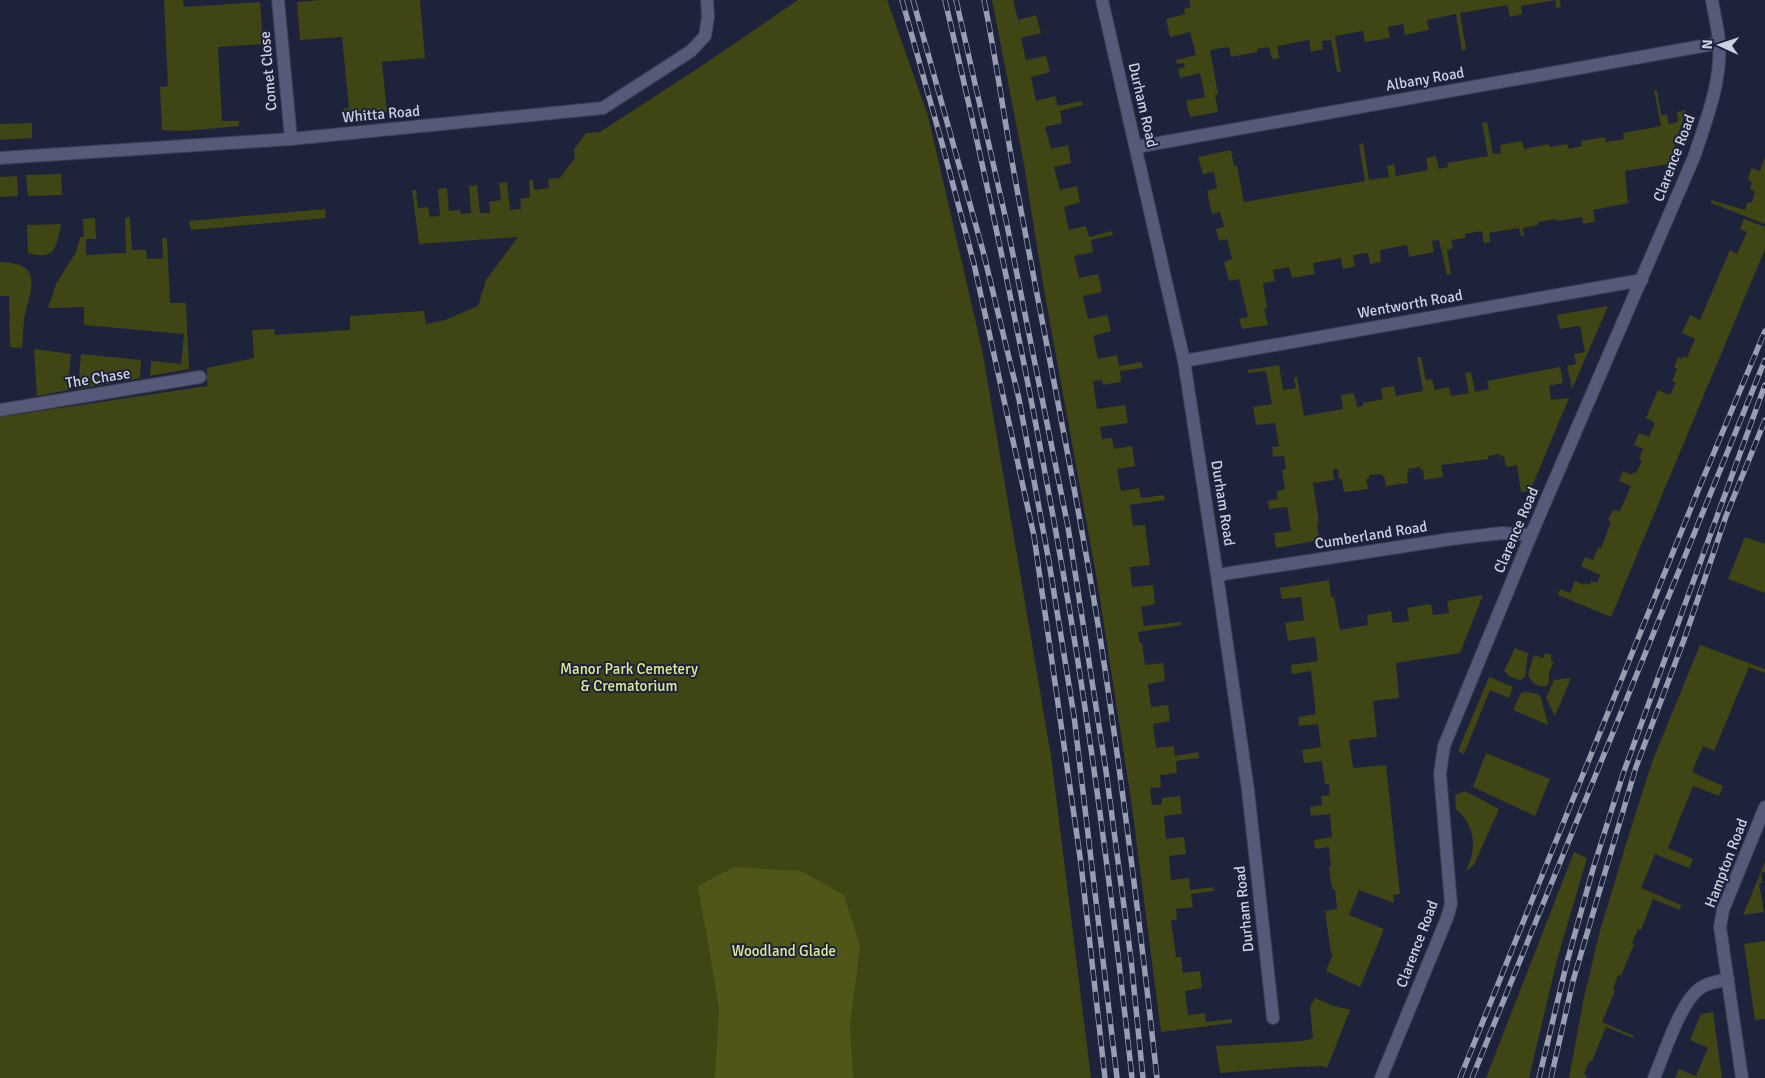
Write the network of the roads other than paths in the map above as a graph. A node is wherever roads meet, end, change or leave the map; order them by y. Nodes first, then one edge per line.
1 (278, 0) edge
2 (706, 0) edge
3 (1102, 0) edge
4 (1712, 0) edge
5 (1719, 43) junction
6 (291, 139) junction
7 (1136, 147) junction
8 (0, 158) edge
9 (1642, 280) junction
10 (1184, 361) junction
11 (200, 377) dead end
12 (0, 410) edge
13 (1531, 535) junction
14 (1217, 575) junction
15 (1765, 807) edge
16 (1728, 980) junction
17 (1273, 1018) dead end
18 (1381, 1078) edge
19 (1654, 1078) edge
20 (1742, 1078) edge

1 - 6 street, Comet Close
2 - 6 street, Whitta Road
3 - 7 street, Durham Road
4 - 5 street, Clarence Road
5 - 7 street, Albany Road
5 - 9 street, Clarence Road
6 - 8 street, Whitta Road
7 - 10 street, Durham Road
9 - 10 street, Wentworth Road
9 - 13 street, Clarence Road
10 - 14 street, Durham Road
11 - 12 street, The Chase
13 - 14 street, Cumberland Road
13 - 18 street, Clarence Road
14 - 17 street, Durham Road
15 - 16 street, Hampton Road
16 - 19 street
16 - 20 street, Hampton Road

